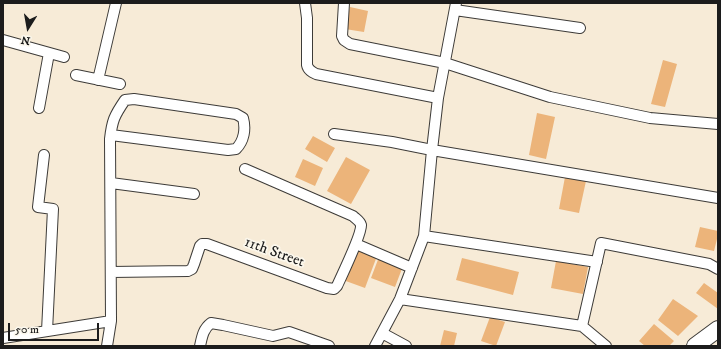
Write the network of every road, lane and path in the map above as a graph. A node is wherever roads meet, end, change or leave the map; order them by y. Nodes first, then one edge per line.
1 (116, 3) edge
2 (305, 3) edge
3 (344, 3) edge
4 (456, 6) edge
5 (580, 28) dead end
6 (3, 40) edge
7 (49, 53) junction
8 (64, 57) dead end
9 (445, 63) junction
10 (76, 75) dead end
11 (98, 80) junction
12 (120, 84) dead end
13 (438, 98) junction
14 (40, 108) dead end
15 (718, 124) edge
16 (334, 134) dead end
17 (111, 135) junction
18 (432, 150) junction
19 (44, 155) dead end
20 (245, 169) dead end
21 (111, 183) junction
22 (194, 194) dead end
23 (718, 198) edge
24 (424, 236) junction
25 (356, 244) junction
26 (597, 262) junction
27 (412, 268) junction
28 (718, 269) edge
29 (111, 272) junction
30 (400, 299) junction
31 (111, 321) junction
32 (582, 326) junction
33 (718, 329) edge
34 (47, 331) junction
35 (382, 333) junction
36 (3, 338) edge
37 (718, 342) edge
38 (107, 346) edge
39 (200, 346) edge
40 (329, 346) edge
41 (375, 346) edge
42 (406, 346) edge
43 (606, 346) edge
44 (695, 346) edge
45 (713, 346) edge

1 - 11 street
2 - 13 street
3 - 9 street
4 - 5 street
4 - 9 street
6 - 7 street
7 - 8 street
7 - 14 street
9 - 13 street
9 - 15 street
10 - 11 street
11 - 12 street
13 - 18 street
16 - 18 street
17 - 17 street
17 - 21 street
18 - 23 street
18 - 24 street
19 - 34 street
20 - 25 street
21 - 22 street
21 - 29 street
24 - 26 street
24 - 27 street
25 - 27 street
25 - 29 street, 11th Street
26 - 28 street
26 - 32 street
27 - 30 street
29 - 31 street
30 - 32 street
30 - 35 street
31 - 34 street
31 - 38 street
32 - 43 street
33 - 44 main road
34 - 36 street
35 - 41 street
35 - 42 street
37 - 45 main road
39 - 40 street

